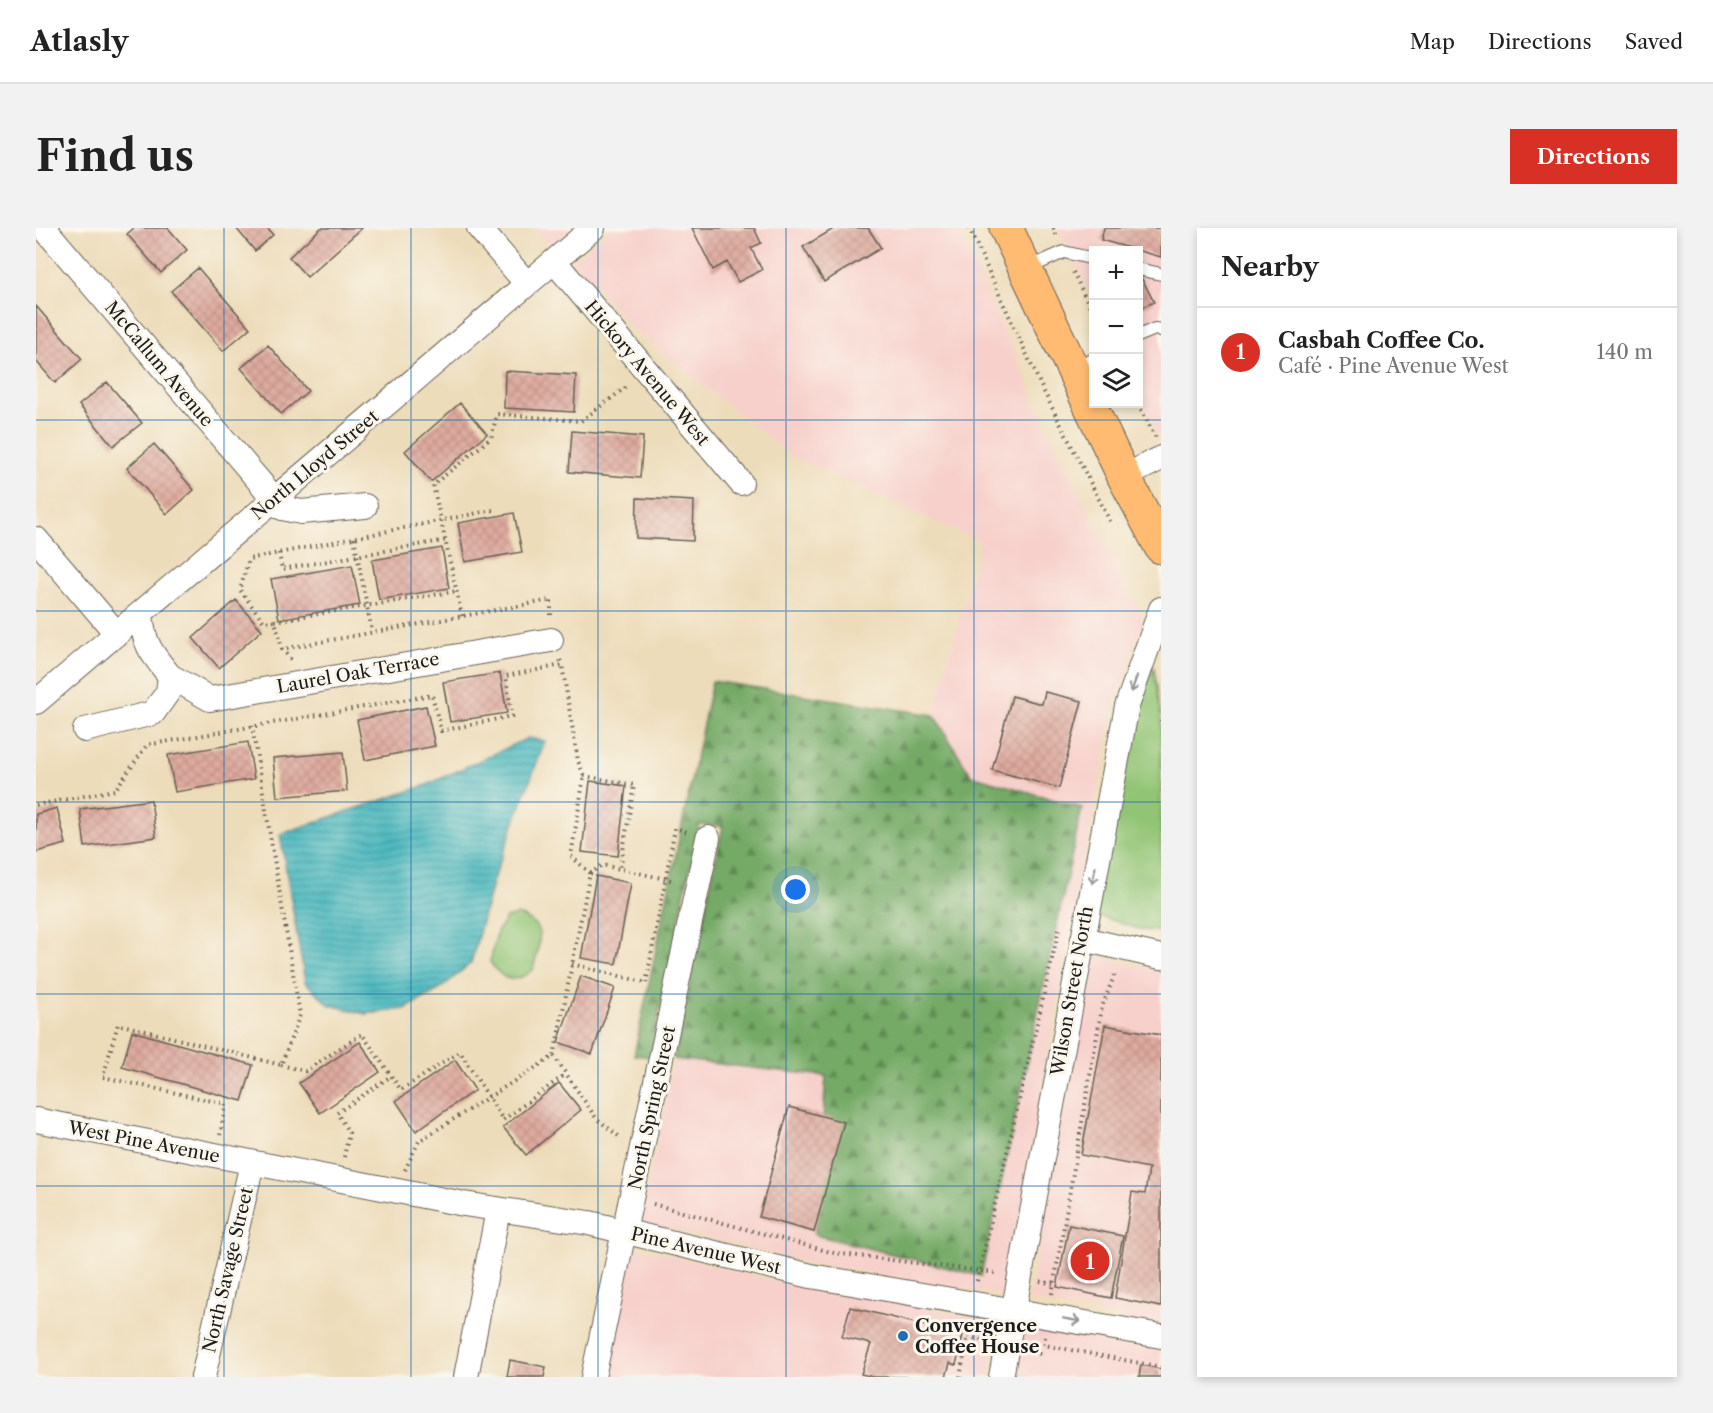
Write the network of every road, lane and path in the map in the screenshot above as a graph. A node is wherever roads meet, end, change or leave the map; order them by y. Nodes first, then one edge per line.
1 (44, 228) edge
2 (479, 228) edge
3 (593, 228) edge
4 (969, 228) edge
5 (1006, 228) edge
6 (1089, 258) edge
7 (554, 261) junction
8 (1025, 269) junction
9 (1143, 270) edge
10 (1161, 274) edge
11 (523, 279) junction
12 (1161, 330) edge
13 (1143, 333) edge
14 (1083, 364) edge
15 (646, 372) junction
16 (1140, 408) edge
17 (1161, 448) edge
18 (1161, 459) edge
19 (1125, 477) junction
20 (741, 483) dead end
21 (274, 500) junction
22 (365, 506) dead end
23 (1110, 521) dead end
24 (354, 538) dead end
25 (36, 539) edge
26 (447, 540) junction
27 (1161, 547) edge
28 (279, 553) dead end
29 (357, 556) junction
30 (457, 591) junction
31 (367, 606) junction
32 (1161, 609) edge
33 (141, 613) junction
34 (462, 616) dead end
35 (274, 621) dead end
36 (372, 632) dead end
37 (117, 634) junction
38 (551, 640) dead end
39 (562, 665) dead end
40 (170, 676) junction
41 (36, 702) edge
42 (252, 726) dead end
43 (85, 730) dead end
44 (584, 776) junction
45 (708, 838) joint
46 (620, 869) junction
47 (590, 874) junction
48 (666, 879) junction
49 (698, 885) junction
50 (1060, 927) dead end
51 (1083, 939) junction
52 (1161, 957) edge
53 (572, 964) junction
54 (1126, 973) dead end
55 (646, 983) junction
56 (677, 991) junction
57 (554, 1056) junction
58 (281, 1065) junction
59 (566, 1074) junction
60 (392, 1076) junction
61 (489, 1097) junction
62 (36, 1120) edge
63 (641, 1155) junction
64 (216, 1156) junction
65 (252, 1163) junction
66 (339, 1179) junction
67 (396, 1190) junction
68 (632, 1198) junction
69 (498, 1209) junction
70 (625, 1232) junction
71 (978, 1271) junction
72 (1021, 1277) junction
73 (1054, 1284) junction
74 (974, 1304) junction
75 (1015, 1310) junction
76 (1049, 1316) junction
77 (1161, 1336) edge
78 (1161, 1367) edge
79 (203, 1377) edge
80 (466, 1377) edge
81 (593, 1377) edge
82 (960, 1377) edge
83 (1001, 1377) edge

1 - 21 street, McCallum Avenue
2 - 11 street
3 - 7 street, North Lloyd Street
4 - 23 path
5 - 8 main road
6 - 8 lane
7 - 11 street, North Lloyd Street
7 - 15 street, Hickory Avenue West
8 - 14 main road
9 - 10 lane
11 - 21 street, North Lloyd Street
12 - 13 lane
14 - 19 main road
15 - 20 street, Hickory Avenue West
15 - 26 path
16 - 17 path
18 - 19 street
19 - 27 main road
21 - 22 street
21 - 33 street, North Lloyd Street
24 - 29 path
25 - 37 street
26 - 29 path
26 - 30 path
28 - 29 path
29 - 31 path
30 - 31 path
30 - 34 path
31 - 35 path
31 - 36 path
32 -> 51 street, Wilson Street North
33 - 37 street, North Lloyd Street
33 - 40 street, Laurel Oak Terrace
37 - 41 street, North Lloyd Street
38 - 40 street, Laurel Oak Terrace
39 - 44 path
40 - 43 street
42 - 58 path
44 - 46 path
44 - 47 path
45 - 48 path
45 - 49 street, North Spring Street
46 - 47 path
46 - 48 path
47 - 53 path
48 - 49 path
48 - 55 path
49 - 56 street, North Spring Street
50 - 71 path
51 - 52 street
51 - 72 street, Wilson Street North
53 - 55 path
53 - 57 path
54 - 73 path
55 - 56 path
56 - 63 street, North Spring Street
57 - 59 path
57 - 61 path
58 - 60 path
58 - 64 path
59 - 61 path
59 - 63 path
60 - 61 path
60 - 66 path
61 - 67 path
62 - 64 street, West Pine Avenue
63 - 68 street, North Spring Street
64 - 65 street, West Pine Avenue
65 - 66 street, Pine Avenue West
65 - 79 street, North Savage Street
66 - 67 street, Pine Avenue West
67 - 69 street, Pine Avenue West
68 - 70 street, North Spring Street
68 - 71 path
69 - 70 street, Pine Avenue West
69 - 80 street
70 - 74 street, Pine Avenue West
70 - 81 street, North Spring Street
71 - 72 path
71 - 74 path
72 - 73 path
72 - 75 street, Wilson Street North
73 - 76 path
74 - 75 street, Pine Avenue West
74 - 82 path
75 - 76 street, Pine Avenue West
75 - 83 street, Wilson Street North
76 -> 77 street, Pine Avenue West
76 - 78 path

